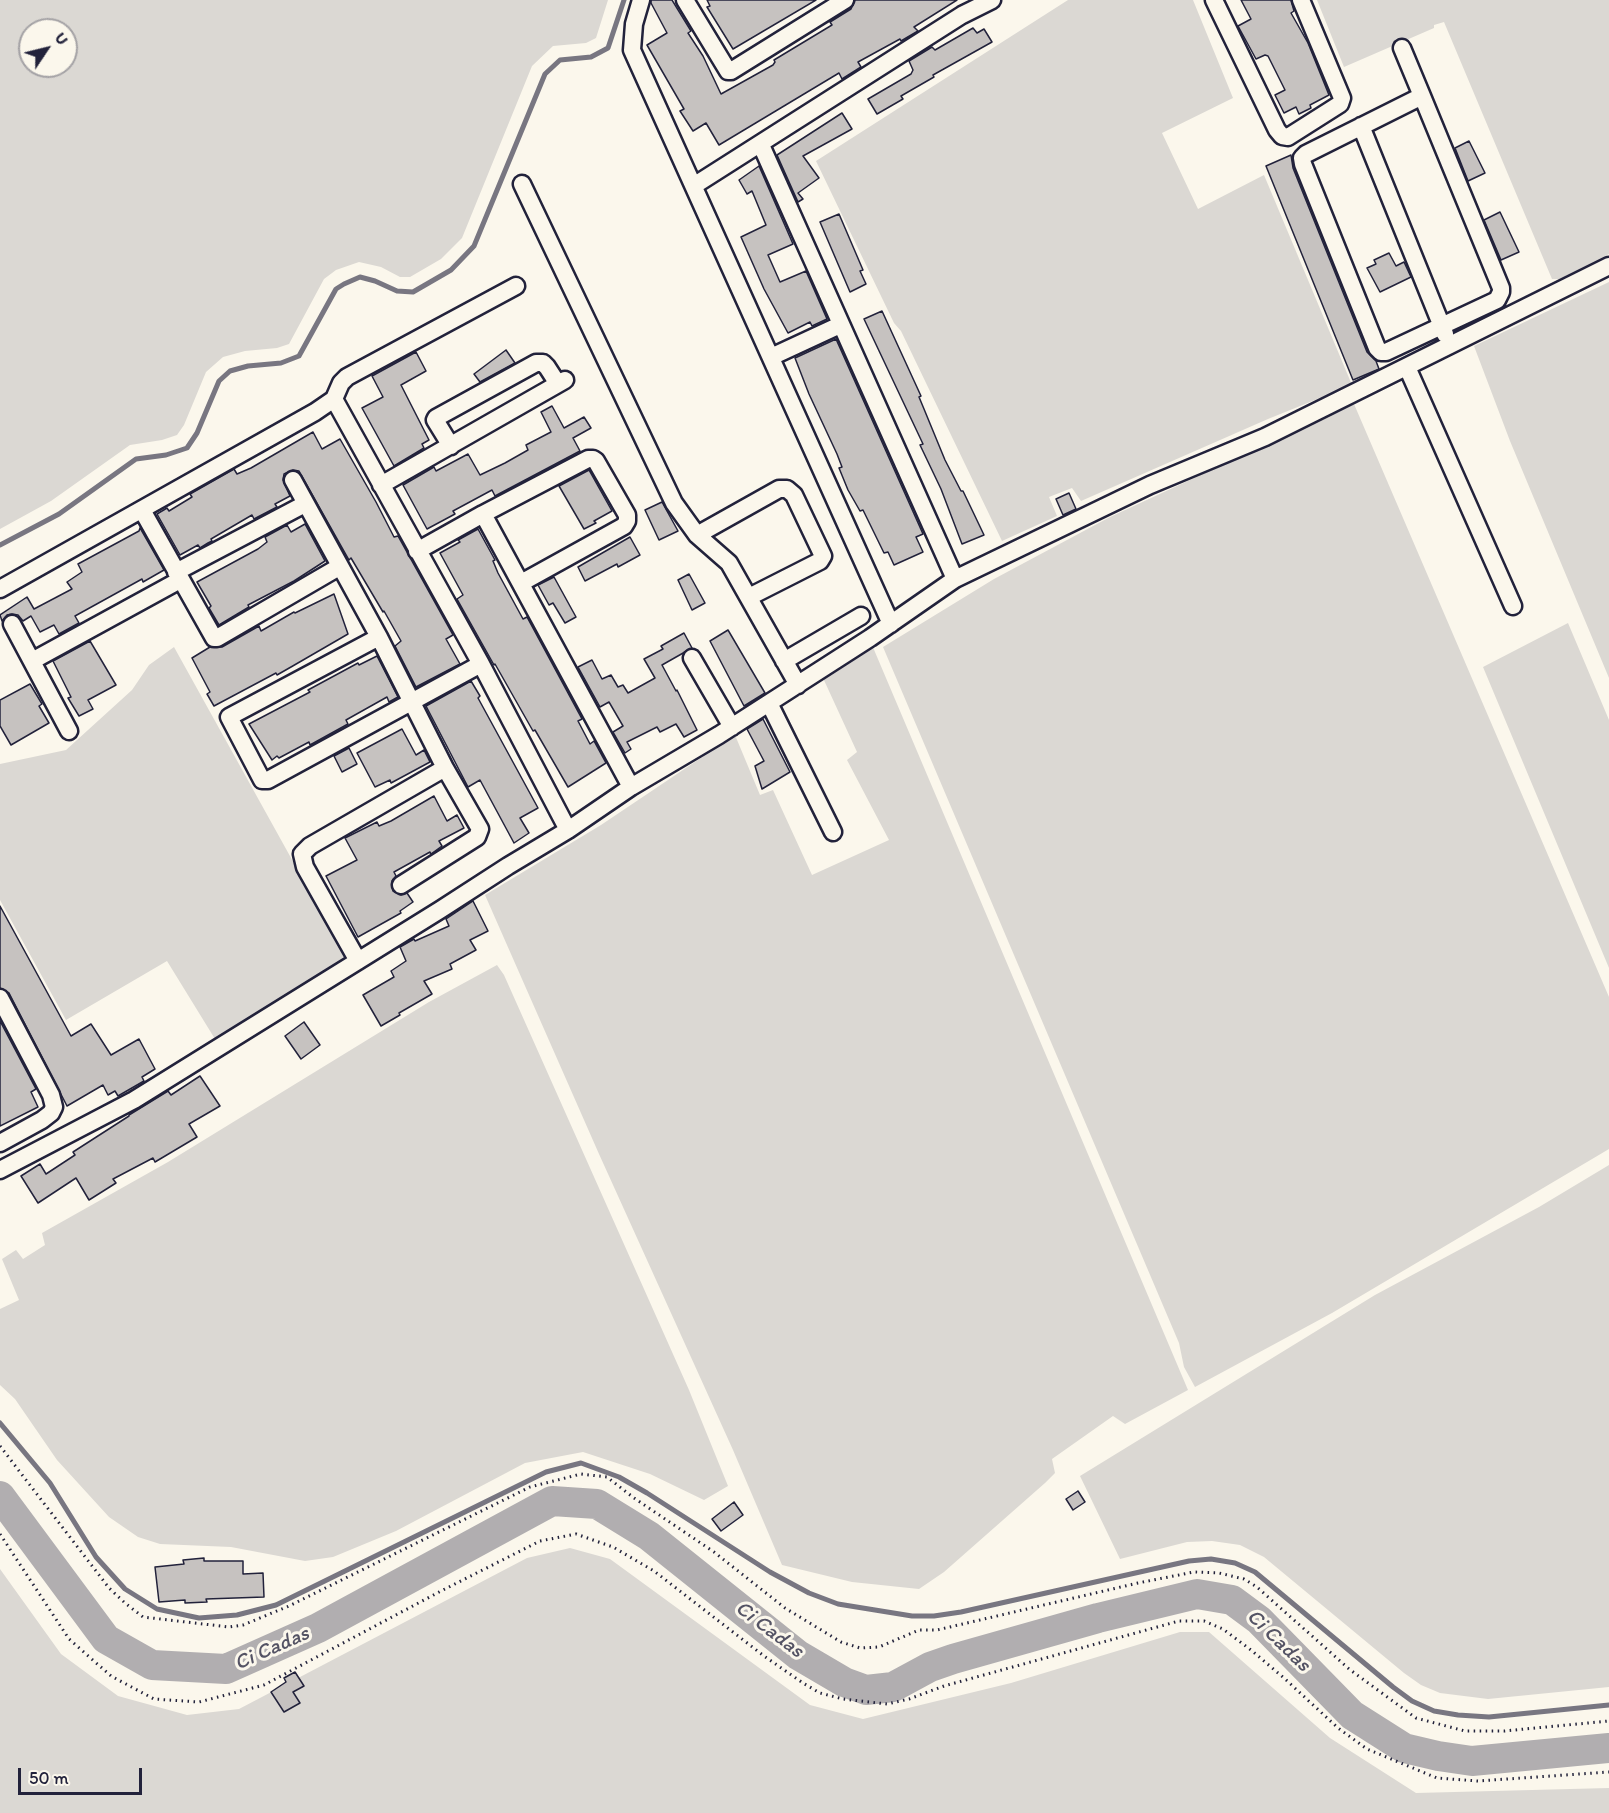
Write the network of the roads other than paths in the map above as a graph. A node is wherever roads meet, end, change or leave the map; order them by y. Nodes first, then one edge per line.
1 (641, 0) edge
2 (685, 0) edge
3 (845, 0) edge
4 (992, 0) edge
5 (1214, 0) edge
6 (1301, 0) edge
7 (1402, 48) dead end
8 (1422, 96) junction
9 (1361, 126) junction
10 (761, 145) junction
11 (522, 184) dead end
12 (695, 185) junction
13 (1609, 266) edge
14 (516, 286) dead end
15 (840, 325) junction
16 (1441, 326) junction
17 (1451, 346) junction
18 (771, 357) junction
19 (1407, 367) junction
20 (334, 399) junction
21 (451, 446) junction
22 (293, 480) dead end
23 (381, 485) junction
24 (305, 504) junction
25 (142, 510) junction
26 (483, 514) junction
27 (697, 535) junction
28 (417, 551) junction
29 (339, 567) junction
30 (178, 576) junction
31 (955, 579) junction
32 (521, 583) junction
33 (0, 589) edge
34 (749, 597) junction
35 (1513, 606) dead end
36 (861, 616) dead end
37 (12, 624) dead end
38 (891, 624) junction
39 (379, 638) junction
40 (692, 658) dead end
41 (32, 661) junction
42 (784, 661) junction
43 (481, 664) junction
44 (798, 685) junction
45 (413, 702) junction
46 (769, 703) junction
47 (732, 727) junction
48 (69, 731) dead end
49 (445, 768) junction
50 (631, 787) junction
51 (568, 830) junction
52 (833, 832) dead end
53 (401, 885) dead end
54 (358, 961) junction
55 (0, 998) edge
56 (0, 1143) edge
57 (0, 1170) edge

1 - 12 street
2 - 3 street
4 - 10 street
5 - 6 street
7 - 8 street
8 - 9 street
8 - 16 street
9 - 16 street
9 - 16 street
10 - 12 street
10 - 15 street
11 - 27 street
12 - 18 street
13 - 17 street
14 - 20 street
15 - 18 street
15 - 31 street
16 - 17 street
17 - 19 street
18 - 38 street
19 - 31 street
19 - 35 street
20 - 23 street
20 - 25 street
21 - 21 street
21 - 23 street
22 - 24 street
23 - 28 street
24 - 29 street
24 - 30 street
25 - 30 street
25 - 33 street
26 - 28 street
26 - 32 street
26 - 32 street
27 - 34 street
27 - 34 street
28 - 43 street
29 - 30 street
29 - 39 street
30 - 41 street
31 - 38 street
32 - 50 street
34 - 42 street
36 - 42 street
37 - 41 street
38 - 44 street
39 - 45 street
39 - 45 street
40 - 47 street
41 - 48 street
42 - 44 street
43 - 45 street
43 - 51 street
44 - 46 street
45 - 49 street
46 - 47 street
46 - 52 street
47 - 50 street
49 - 53 street
49 - 54 street
50 - 51 street
51 - 54 street
54 - 57 street
55 - 56 street

